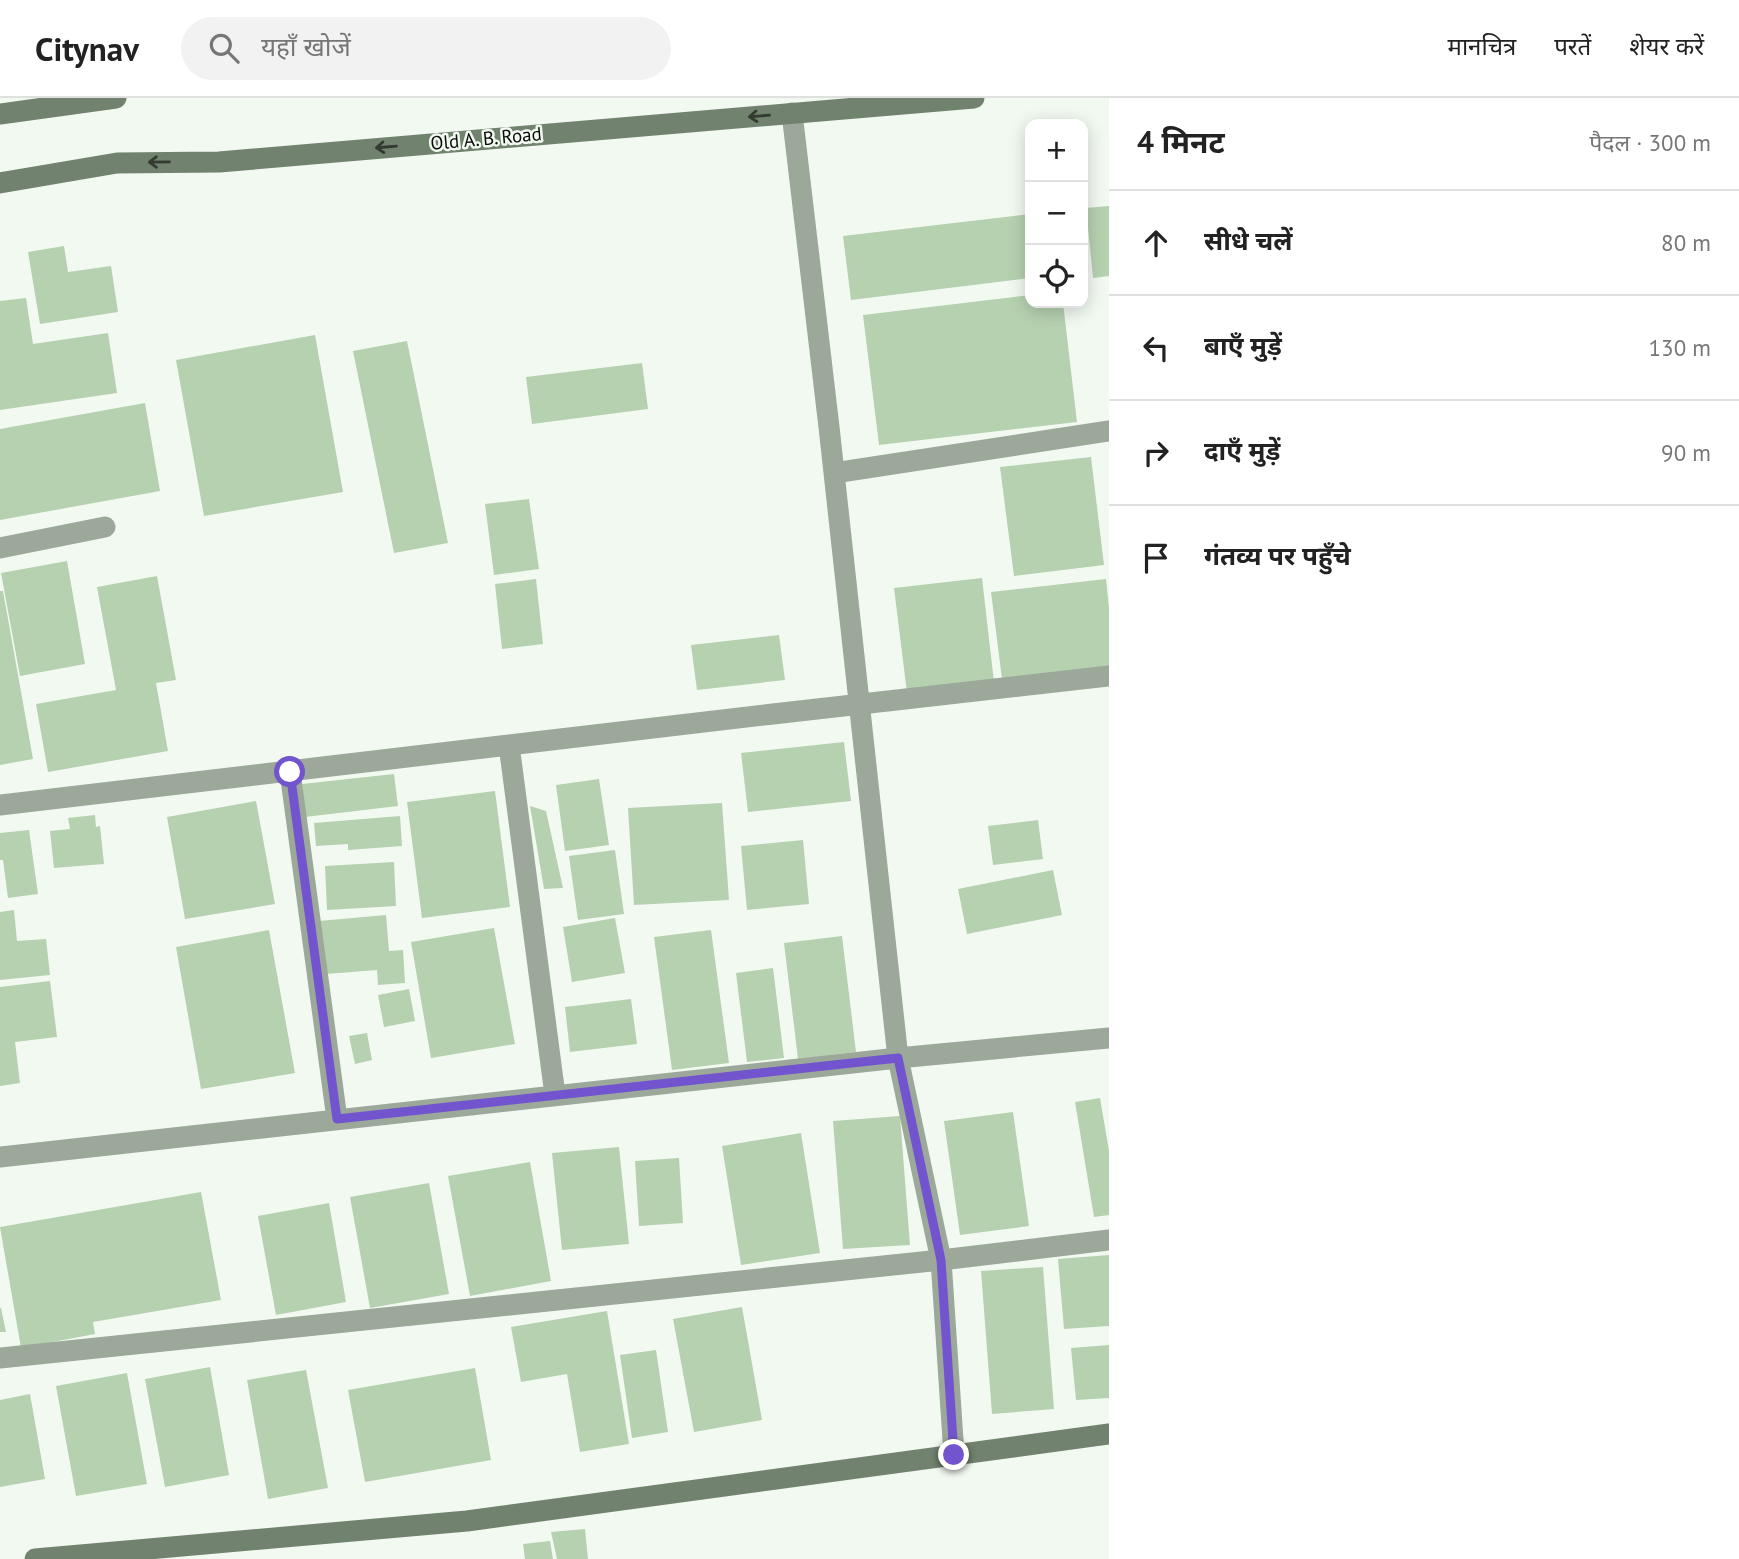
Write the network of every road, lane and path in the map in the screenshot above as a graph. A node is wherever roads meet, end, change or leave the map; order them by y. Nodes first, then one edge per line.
1 (116, 98) edge
2 (974, 98) edge
3 (792, 113) junction
4 (0, 114) edge
5 (0, 183) edge
6 (1109, 431) edge
7 (834, 473) junction
8 (105, 527) dead end
9 (0, 548) edge
10 (1109, 676) edge
11 (859, 703) junction
12 (509, 745) junction
13 (290, 772) junction
14 (0, 805) edge
15 (1109, 1038) edge
16 (898, 1058) junction
17 (555, 1095) junction
18 (337, 1119) junction
19 (0, 1157) edge
20 (1109, 1240) edge
21 (941, 1260) junction
22 (0, 1358) edge
23 (1109, 1434) edge
24 (954, 1455) junction
25 (35, 1559) edge

1 - 4 main road
2 - 3 main road, Old A. B. Road
3 -> 5 main road, Old A. B. Road
3 - 7 street
6 - 7 street
7 - 11 street
8 - 9 street
10 - 11 street
11 - 12 street
11 - 16 street
12 - 13 street
12 - 17 street
13 - 14 street
13 - 18 street
15 - 16 street
16 - 17 street
16 - 21 street
17 - 18 street
18 - 19 street
20 - 21 street
21 - 22 street
21 - 24 street
23 - 24 main road
24 - 25 main road

